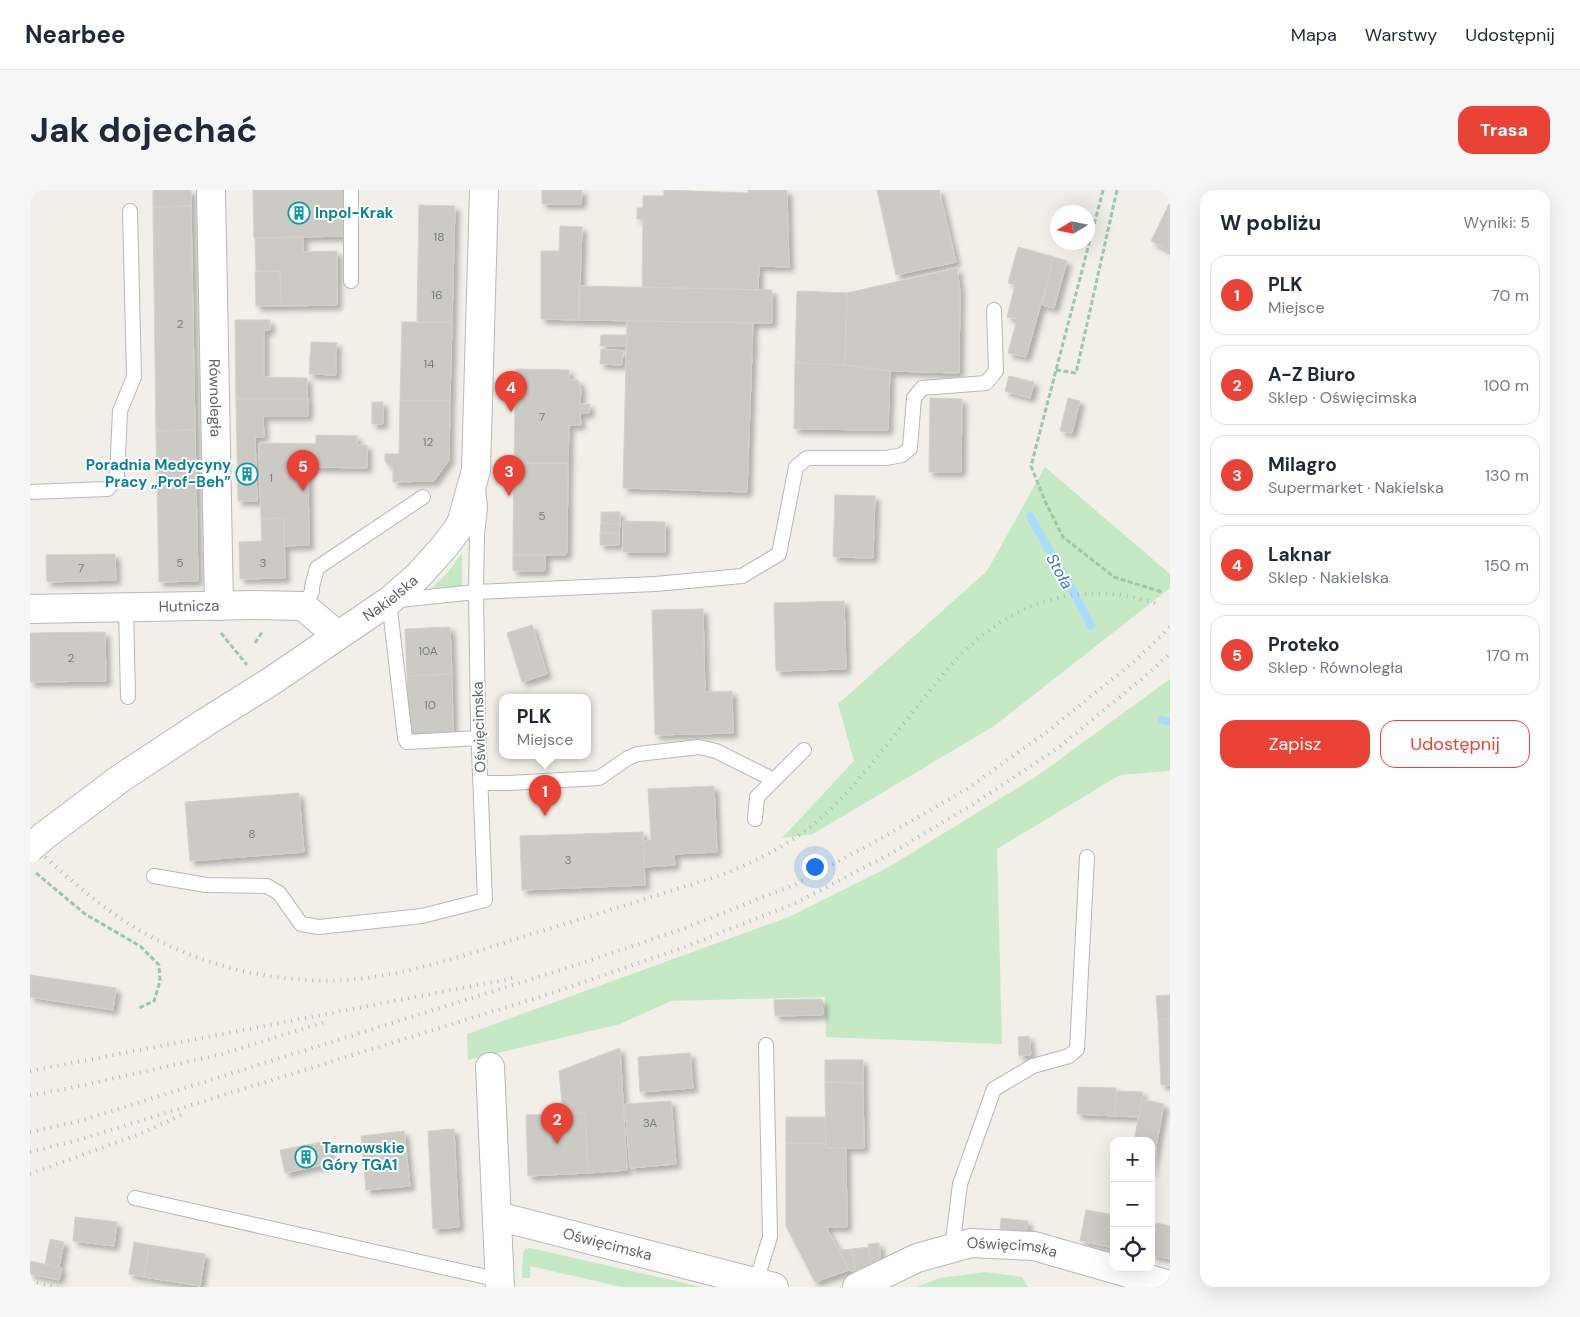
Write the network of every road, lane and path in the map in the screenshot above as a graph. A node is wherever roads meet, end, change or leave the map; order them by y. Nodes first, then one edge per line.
1 (211, 190) edge
2 (351, 190) edge
3 (484, 190) edge
4 (1103, 190) edge
5 (1117, 190) edge
6 (130, 211) dead end
7 (351, 281) dead end
8 (994, 310) dead end
9 (1056, 370) junction
10 (476, 470) junction
11 (30, 492) edge
12 (423, 497) dead end
13 (476, 592) junction
14 (1162, 592) dead end
15 (388, 601) junction
16 (303, 606) junction
17 (126, 608) junction
18 (30, 610) edge
19 (219, 619) junction
20 (337, 635) junction
21 (247, 666) dead end
22 (128, 697) dead end
23 (479, 738) junction
24 (804, 750) dead end
25 (774, 780) junction
26 (481, 784) junction
27 (755, 819) dead end
28 (30, 848) edge
29 (1087, 857) dead end
30 (30, 868) edge
31 (154, 876) dead end
32 (137, 1009) dead end
33 (766, 1045) dead end
34 (490, 1068) dead end
35 (135, 1198) dead end
36 (497, 1216) junction
37 (952, 1248) junction
38 (500, 1284) edge
39 (765, 1285) edge
40 (1170, 1285) edge
41 (857, 1287) edge

1 - 19 street, Równoległa
2 - 7 lane
3 - 10 street, Nakielska
4 - 9 path
5 - 9 path
6 - 11 lane
8 - 13 lane
9 - 14 path
10 - 13 lane, Oświęcimska
10 - 15 street, Nakielska
12 - 16 lane
13 - 15 lane
13 - 23 lane, Oświęcimska
15 - 20 street, Nakielska
15 - 23 lane
16 - 19 street, Hutnicza
16 - 20 street
17 - 18 street, Hutnicza
17 - 19 street, Hutnicza
17 - 22 lane
19 - 21 path
20 - 28 street, Nakielska, bridge
23 - 26 lane, Oświęcimska
24 - 25 lane
25 - 26 lane, Oświęcimska
25 - 27 lane
26 - 31 lane
29 - 37 lane
30 - 32 path
33 - 39 lane
34 - 36 street
35 - 38 lane
36 - 38 street
36 - 39 street, Oświęcimska
37 - 40 street, Oświęcimska
37 - 41 street, Oświęcimska

